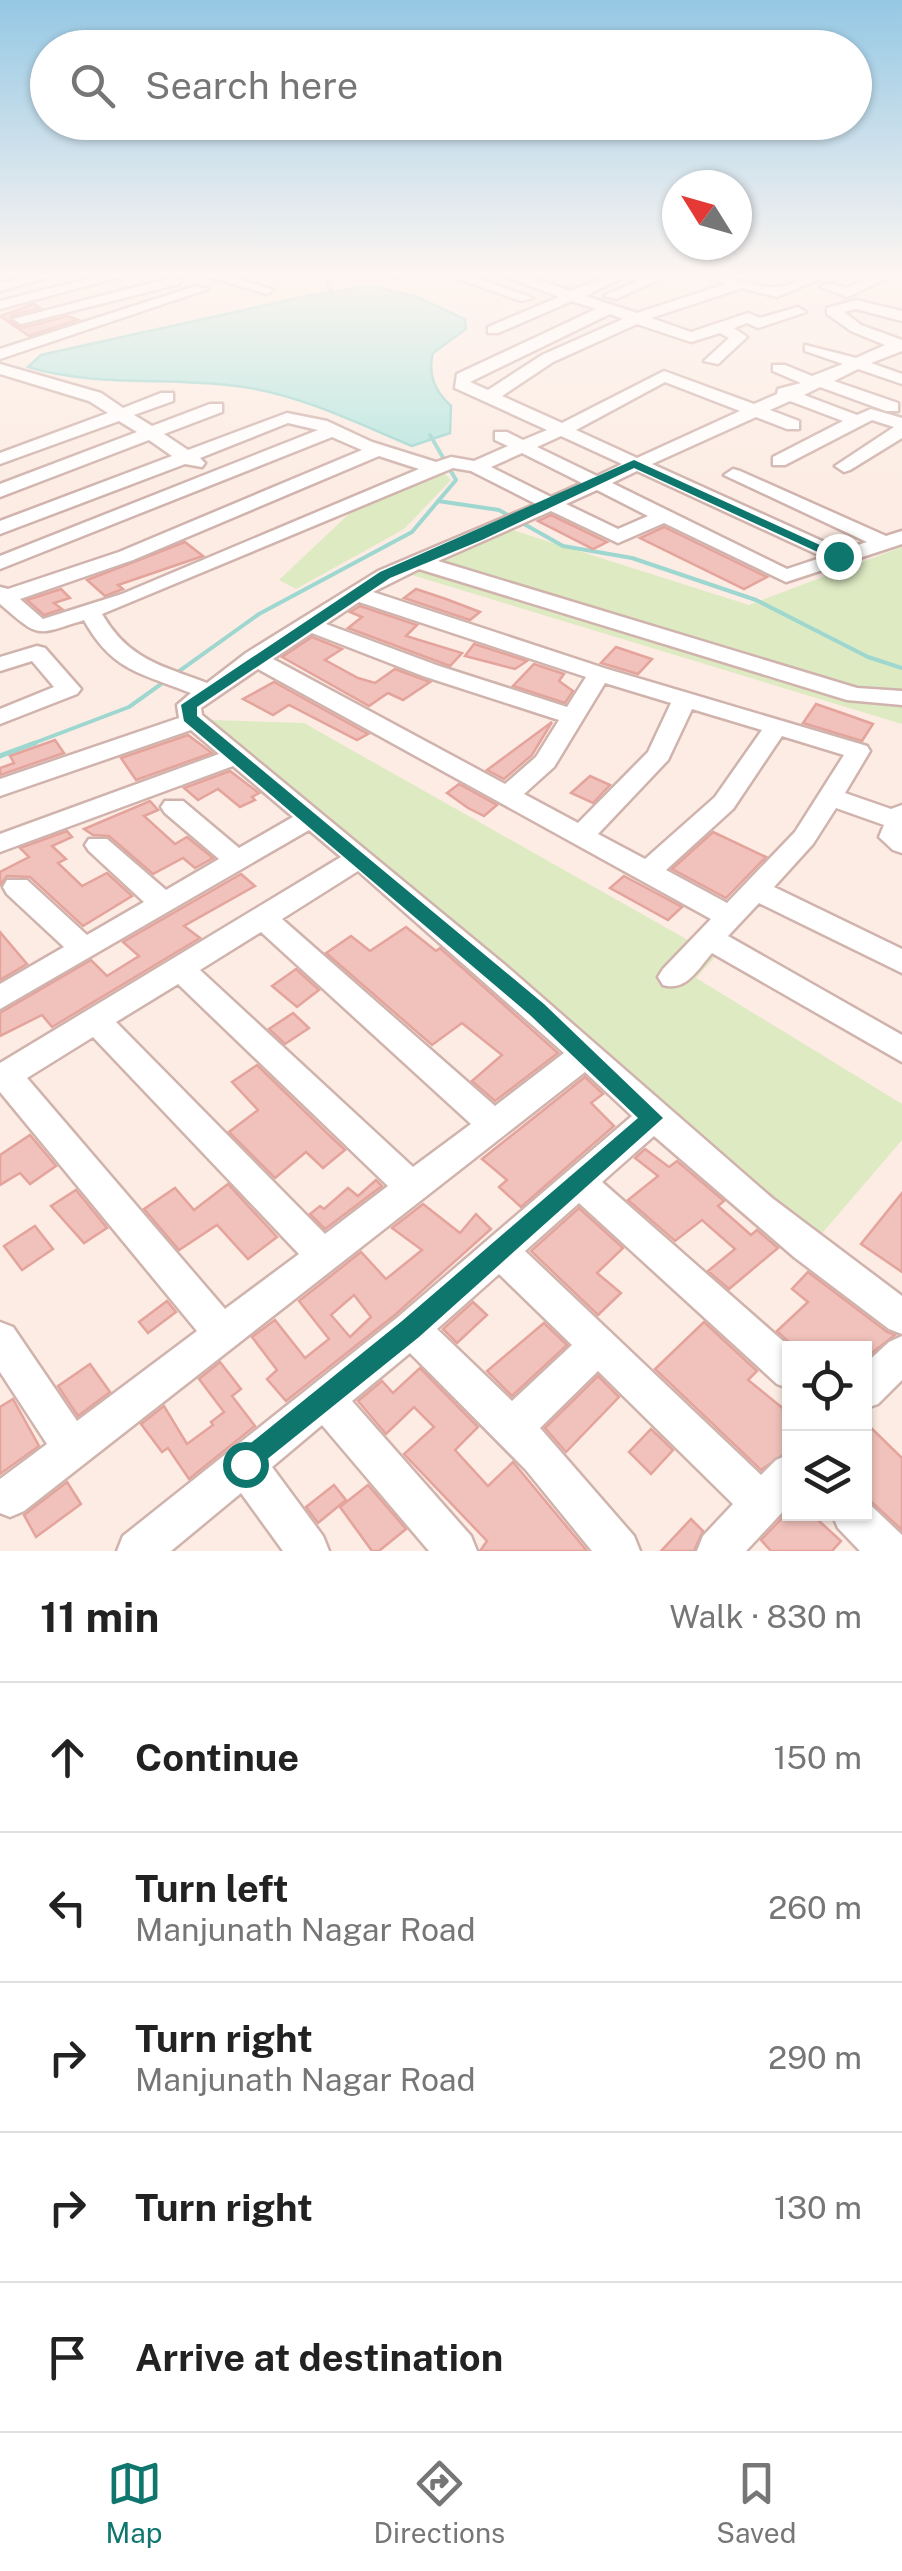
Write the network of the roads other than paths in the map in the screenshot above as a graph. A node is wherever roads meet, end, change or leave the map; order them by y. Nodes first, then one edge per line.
1 (26, 345) edge
2 (520, 345) edge
3 (575, 345) edge
4 (729, 345) edge
5 (900, 345) edge
6 (810, 348) dead end
7 (0, 354) edge
8 (712, 360) dead end
9 (856, 364) junction
10 (780, 368) dead end
11 (0, 370) edge
12 (902, 379) edge
13 (814, 381) junction
14 (784, 393) junction
15 (167, 397) dead end
16 (490, 397) junction
17 (892, 407) dead end
18 (216, 408) dead end
19 (751, 409) junction
20 (123, 414) junction
21 (858, 421) junction
22 (793, 425) dead end
23 (902, 427) edge
24 (334, 430) junction
25 (564, 430) junction
26 (154, 433) junction
27 (500, 436) dead end
28 (822, 436) junction
29 (523, 448) junction
30 (378, 450) junction
31 (866, 452) junction
32 (186, 455) junction
33 (0, 459) edge
34 (779, 460) dead end
35 (634, 464) junction
36 (476, 466) junction
37 (844, 466) dead end
38 (436, 468) junction
39 (733, 475) dead end
40 (218, 478) junction
41 (592, 482) junction
42 (0, 492) edge
43 (252, 502) junction
44 (549, 502) junction
45 (805, 506) junction
46 (662, 518) junction
47 (767, 524) junction
48 (0, 528) edge
49 (892, 539) edge
50 (838, 556) junction
51 (416, 561) junction
52 (0, 563) edge
53 (354, 593) junction
54 (6, 605) edge
55 (90, 612) junction
56 (307, 624) junction
57 (254, 658) junction
58 (0, 664) edge
59 (599, 674) junction
60 (202, 691) junction
61 (686, 697) junction
62 (902, 698) edge
63 (0, 716) edge
64 (572, 716) junction
65 (194, 721) junction
66 (778, 726) junction
67 (236, 756) junction
68 (0, 788) edge
69 (508, 795) junction
70 (830, 797) junction
71 (174, 806) dead end
72 (308, 820) junction
73 (901, 826) edge
74 (582, 834) junction
75 (0, 842) edge
76 (98, 845) dead end
77 (234, 858) junction
78 (356, 860) junction
79 (649, 872) junction
80 (17, 887) dead end
81 (757, 890) junction
82 (161, 901) junction
83 (261, 916) junction
84 (721, 928) junction
85 (83, 948) junction
86 (902, 962) edge
87 (180, 968) junction
88 (673, 978) dead end
89 (0, 998) edge
90 (95, 1020) junction
91 (902, 1050) edge
92 (584, 1054) junction
93 (3, 1077) edge
94 (652, 1118) junction
95 (492, 1123) junction
96 (578, 1181) junction
97 (410, 1186) junction
98 (501, 1252) junction
99 (322, 1255) junction
100 (902, 1317) edge
101 (411, 1329) junction
102 (222, 1333) junction
103 (0, 1339) edge
104 (598, 1345) junction
105 (902, 1354) edge
106 (782, 1364) edge
107 (872, 1382) edge
108 (324, 1398) junction
109 (512, 1428) junction
110 (72, 1448) junction
111 (245, 1464) junction
112 (776, 1489) edge
113 (10, 1497) dead end
114 (859, 1521) edge
115 (730, 1547) edge
116 (138, 1551) edge
117 (308, 1551) edge
118 (456, 1551) edge
119 (619, 1551) edge
120 (889, 1551) edge

1 - 7 street
2 - 16 street
3 - 16 street
4 - 8 street
5 - 9 street
6 - 9 street
9 - 12 street
9 - 13 street
10 - 13 street
11 - 20 street
13 - 14 street
13 - 17 street
14 - 19 street
14 - 21 street
15 - 20 street
16 - 25 street
18 - 26 street
19 - 22 street
19 - 25 street
19 - 35 street
20 - 26 street
20 - 33 street
21 - 23 street
21 - 28 street
23 - 31 street
24 - 30 street
24 - 32 street
24 - 40 street
25 - 29 street
25 - 35 street
26 - 32 street
26 - 42 street
27 - 29 street
28 - 31 street
28 - 34 street
29 - 36 street
29 - 41 street
30 - 38 street
30 - 43 street
31 - 37 street
32 - 40 street
32 - 48 street
35 - 41 street
35 - 47 street
36 - 38 street
36 - 44 street
38 - 55 street
39 - 45 street
40 - 43 street
40 - 52 street
41 - 44 street
41 - 46 street
43 - 54 street
44 - 46 street
44 - 51 street
45 - 47 street
45 - 49 street
46 - 50 street
47 - 50 street
49 - 50 street
51 - 53 street
51 - 62 street
53 - 56 street
53 - 59 street
54 - 55 street
55 - 60 street
56 - 57 street
56 - 64 street
57 - 60 street
57 - 69 street
58 - 63 street
59 - 61 street
59 - 64 street
60 - 65 street
61 - 66 street
61 - 74 street
64 - 69 street
65 - 67 street
65 - 68 street
66 - 70 street
66 - 79 street
67 - 72 street
67 - 75 street
69 - 74 street
70 - 73 street
70 - 81 street
71 - 77 street
72 - 77 street
72 - 78 street
74 - 79 street
76 - 82 street
77 - 82 street
78 - 83 street
78 - 92 street
79 - 84 street
80 - 85 street
81 - 84 street
81 - 86 street
82 - 85 street
83 - 87 street
83 - 95 street
84 - 88 street
84 - 91 street
85 - 89 street
87 - 90 street
87 - 97 street
90 - 93 street
90 - 99 street
92 - 94 street
92 - 95 street
93 - 102 street
94 - 96 street
94 - 100 street
95 - 97 street
96 - 98 street
96 - 106 street
97 - 99 street
98 - 101 street
98 - 104 street
99 - 102 street
101 - 108 street
101 - 109 street
102 - 110 street
103 - 110 street
104 - 109 street
104 - 112 street
105 - 107 street
108 - 111 street
108 - 118 street
109 - 119 street
110 - 113 street
111 - 116 street
111 - 117 street
112 - 115 street
114 - 120 street

